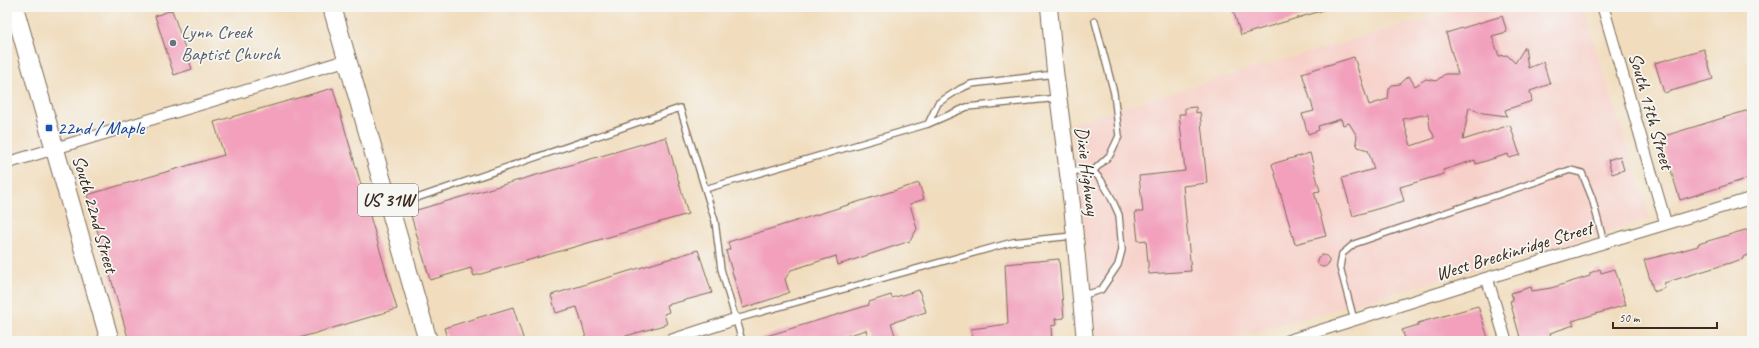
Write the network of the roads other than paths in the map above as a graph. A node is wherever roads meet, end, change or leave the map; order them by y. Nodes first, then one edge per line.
1 (14, 7) edge
2 (332, 7) edge
3 (1049, 7) edge
4 (1603, 7) edge
5 (1096, 21) dead end
6 (347, 60) junction
7 (1055, 74) junction
8 (1058, 98) junction
9 (928, 124) junction
10 (55, 149) junction
11 (7, 163) edge
12 (1068, 171) junction
13 (1093, 171) junction
14 (705, 189) junction
15 (1752, 198) edge
16 (390, 206) junction
17 (1666, 224) junction
18 (1075, 236) junction
19 (1604, 243) junction
20 (1487, 278) junction
21 (1081, 296) junction
22 (736, 319) junction
23 (1354, 320) junction
24 (110, 341) edge
25 (428, 341) edge
26 (669, 341) edge
27 (742, 341) edge
28 (1086, 341) edge
29 (1287, 341) edge
30 (1506, 341) edge

1 - 10 main road, South 22nd Street
2 - 6 main road, US 31W
3 - 7 street, Dixie Highway
4 - 17 street, South 17th Street
5 - 13 lane
6 - 10 street
6 - 16 main road, US 31W
7 - 8 street, Dixie Highway
7 - 9 lane
8 - 9 lane
8 - 12 street, Dixie Highway
9 - 14 lane
10 - 11 street
10 - 24 main road, South 22nd Street
12 - 13 lane
12 - 18 street, Dixie Highway
13 - 21 lane
14 - 16 lane
14 - 22 lane
15 - 17 street, West Breckinridge Street
16 - 25 main road, US 31W
17 - 19 street, West Breckinridge Street
18 - 21 street, Dixie Highway
18 - 22 lane
19 - 20 street, West Breckinridge Street
19 - 23 lane
20 - 23 street, West Breckinridge Street
20 - 30 street
21 - 28 street, Dixie Highway
22 - 26 street
22 - 27 lane
23 - 29 street, West Breckinridge Street

